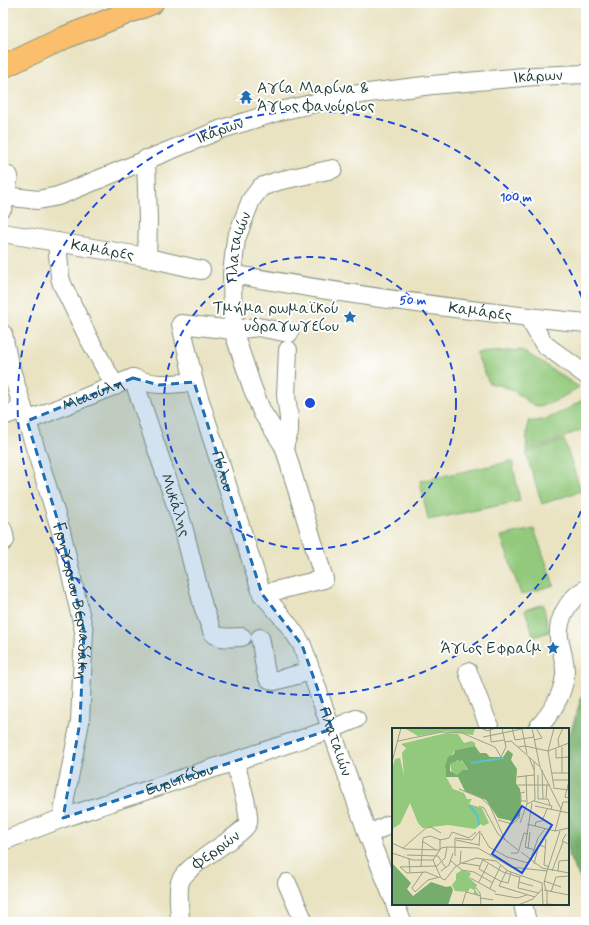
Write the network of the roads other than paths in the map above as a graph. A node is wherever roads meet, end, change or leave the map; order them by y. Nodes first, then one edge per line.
1 (152, 3) edge
2 (3, 67) edge
3 (586, 74) edge
4 (146, 159) junction
5 (332, 169) dead end
6 (9, 176) dead end
7 (4, 201) edge
8 (3, 232) edge
9 (57, 242) junction
10 (147, 257) junction
11 (201, 270) dead end
12 (232, 274) junction
13 (528, 317) junction
14 (586, 323) edge
15 (233, 330) junction
16 (3, 334) edge
17 (586, 375) edge
18 (133, 378) junction
19 (194, 382) junction
20 (115, 386) junction
21 (25, 415) junction
22 (3, 416) edge
23 (284, 446) junction
24 (586, 589) edge
25 (262, 594) junction
26 (242, 637) dead end
27 (260, 638) dead end
28 (311, 671) junction
29 (468, 672) dead end
30 (356, 719) dead end
31 (490, 728) edge
32 (538, 728) edge
33 (332, 729) junction
34 (235, 762) junction
35 (63, 818) junction
36 (388, 825) dead end
37 (368, 835) junction
38 (3, 841) edge
39 (287, 883) dead end
40 (392, 895) edge
41 (395, 905) edge
42 (523, 905) edge
43 (180, 922) edge
44 (304, 922) edge
45 (402, 922) edge
46 (527, 922) edge

1 - 2 main road
3 - 4 street, Ικάρων
4 - 7 street, Ικάρων
4 - 10 street
5 - 12 street, Πλαταιών
6 - 7 street
8 - 9 street, Καμάρες
9 - 10 street, Καμάρες
9 - 20 street
10 - 11 street, Καμάρες
12 - 13 street, Καμάρες
12 - 15 street, Πλαταιών
13 - 14 street
13 - 17 street, Καμάρες
15 - 19 street, Πύλου
15 - 23 street, Πλαταιών
15 - 23 street
16 - 21 street, Γρηγορίου Βερναδάκη
18 - 19 street, Μιαούλη
18 - 20 street, Μιαούλη
18 - 26 street, Μυκάλης
19 - 25 street, Πύλου
20 - 21 street, Μιαούλη
21 - 22 street, Μιαούλη
21 - 35 street, Γρηγορίου Βερναδάκη
23 - 25 street, Πλαταιών
24 - 32 street
25 - 28 street, Πλαταιών
27 - 28 street
28 - 33 street, Πλαταιών
29 - 31 street
30 - 33 street, Ευριπίδου
33 - 34 street, Ευριπίδου
33 - 37 street, Πλαταιών
34 - 35 street, Ευριπίδου
34 - 43 street, Φερρών
35 - 38 street, Ευριπίδου
36 - 37 street
37 - 40 street, Πλαταιών
39 - 44 street
41 - 45 street
42 - 46 street

